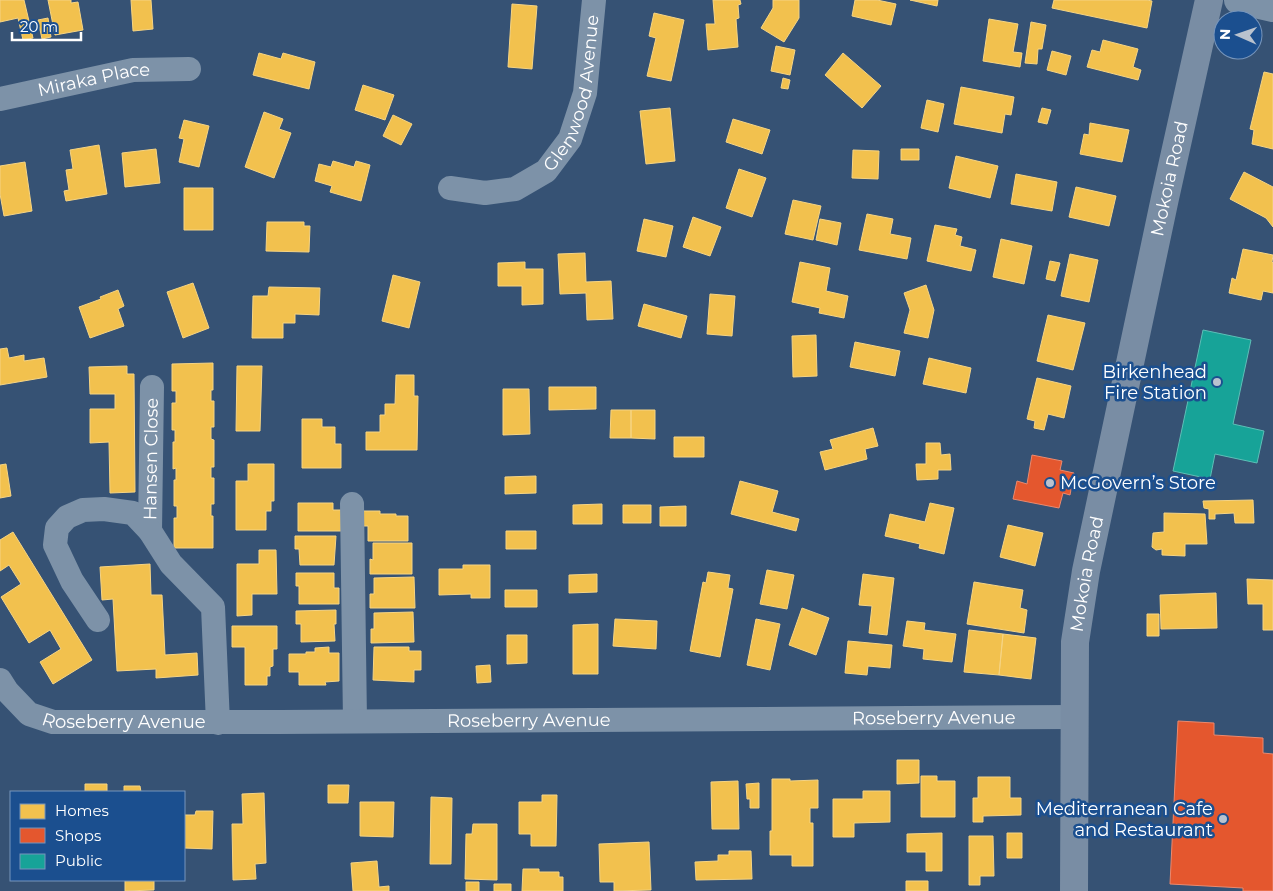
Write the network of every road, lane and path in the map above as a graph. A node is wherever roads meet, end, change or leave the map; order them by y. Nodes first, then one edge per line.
1 (594, 0) edge
2 (1210, 0) edge
3 (1238, 0) edge
4 (1273, 8) edge
5 (189, 69) dead end
6 (0, 99) edge
7 (450, 188) dead end
8 (152, 387) dead end
9 (352, 504) dead end
10 (150, 531) junction
11 (98, 620) dead end
12 (0, 680) edge
13 (1074, 717) junction
14 (355, 721) junction
15 (218, 722) junction
16 (1074, 891) edge

1 - 7 street, Glenwood Avenue
2 - 13 main road, Mokoia Road
3 - 4 street
5 - 6 street, Miraka Place
8 - 10 street, Hansen Close
9 - 14 street
10 - 11 street, Hansen Close
10 - 15 street, Hansen Close
12 - 15 street, Roseberry Avenue
13 - 14 street, Roseberry Avenue
13 - 16 main road, Mokoia Road
14 - 15 street, Roseberry Avenue

